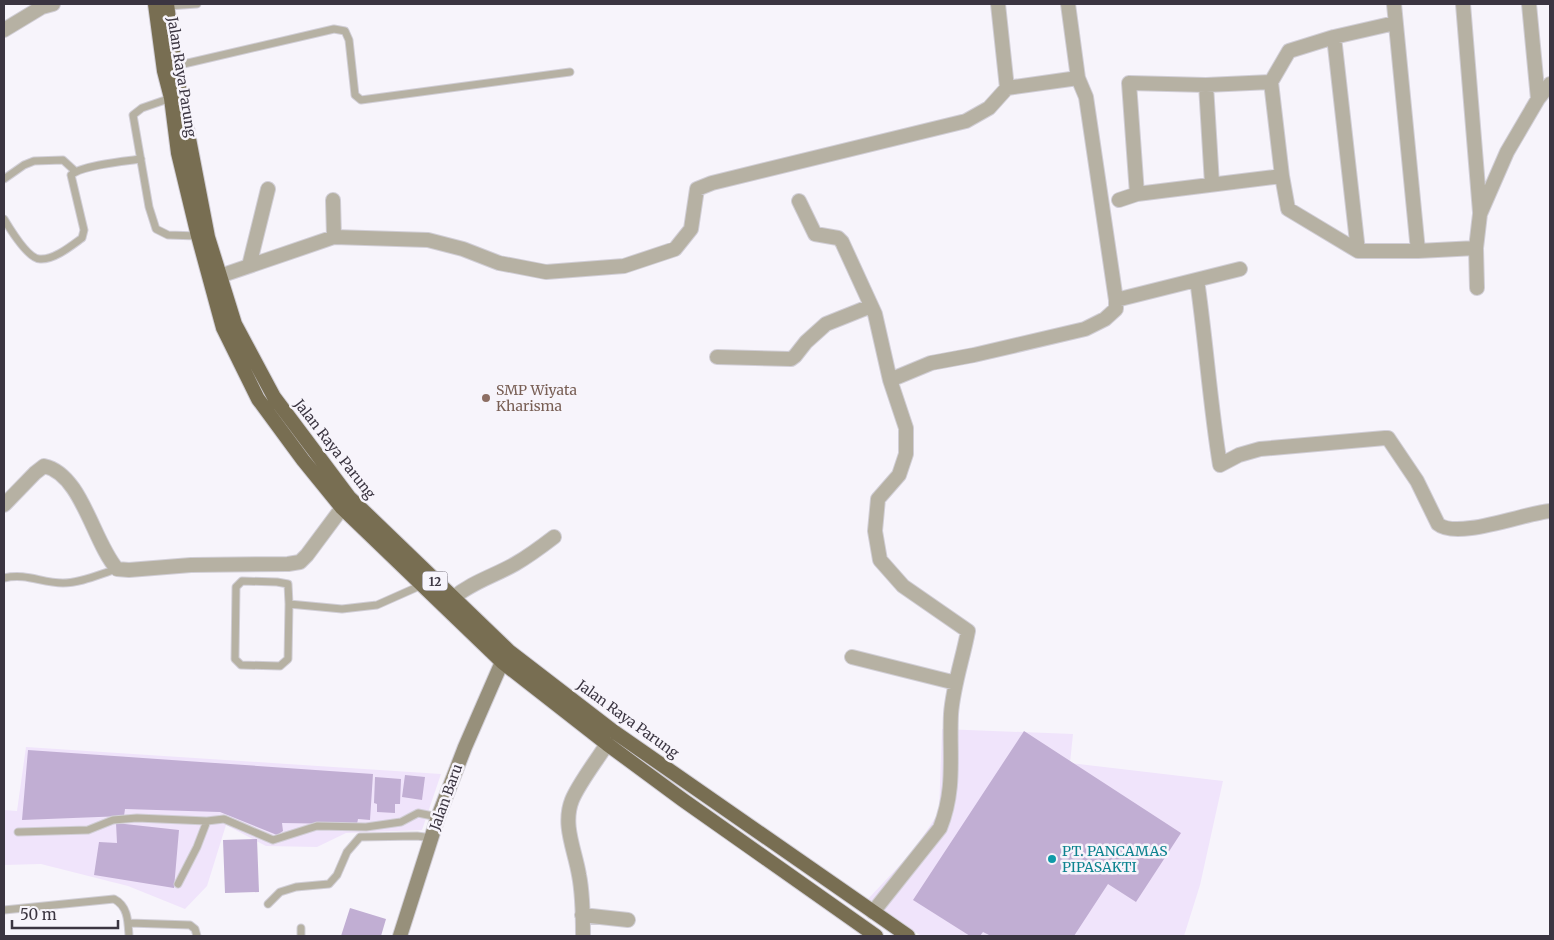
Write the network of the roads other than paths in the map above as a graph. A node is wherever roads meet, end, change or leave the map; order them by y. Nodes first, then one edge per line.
1 (52, 4) edge
2 (197, 4) edge
3 (998, 4) edge
4 (1068, 4) edge
5 (1394, 4) edge
6 (1462, 4) edge
7 (1529, 4) edge
8 (163, 5) edge
9 (1395, 23) junction
10 (4, 30) edge
11 (1334, 38) junction
12 (175, 66) junction
13 (570, 72) dead end
14 (1078, 78) junction
15 (1271, 82) junction
16 (1550, 84) edge
17 (1206, 85) junction
18 (1007, 88) junction
19 (171, 98) junction
20 (1538, 99) junction
21 (141, 159) junction
22 (75, 171) junction
23 (1282, 176) junction
24 (4, 178) edge
25 (1212, 184) junction
26 (268, 189) dead end
27 (1138, 194) junction
28 (333, 200) dead end
29 (1119, 200) dead end
30 (799, 201) dead end
31 (1480, 214) junction
32 (4, 218) edge
33 (198, 236) junction
34 (334, 237) junction
35 (1476, 248) junction
36 (1358, 251) junction
37 (1418, 251) junction
38 (249, 266) junction
39 (1240, 270) dead end
40 (220, 276) junction
41 (1197, 280) junction
42 (1477, 288) dead end
43 (1116, 300) junction
44 (871, 306) junction
45 (717, 357) dead end
46 (890, 380) junction
47 (4, 505) edge
48 (342, 508) junction
49 (1550, 511) edge
50 (554, 537) dead end
51 (117, 569) junction
52 (4, 578) edge
53 (422, 585) junction
54 (453, 598) junction
55 (289, 604) junction
56 (852, 657) dead end
57 (502, 662) junction
58 (956, 683) junction
59 (607, 744) junction
60 (438, 817) junction
61 (207, 822) junction
62 (18, 832) dead end
63 (432, 838) junction
64 (178, 884) dead end
65 (268, 904) dead end
66 (4, 910) edge
67 (873, 912) junction
68 (582, 914) junction
69 (628, 920) dead end
70 (128, 923) junction
71 (300, 928) dead end
72 (129, 936) edge
73 (197, 936) edge
74 (301, 936) edge
75 (400, 936) edge
76 (583, 936) edge
77 (876, 936) edge
78 (908, 936) edge

1 - 10 street
2 - 8 lane
3 - 18 street
4 - 14 street
5 - 9 street
6 - 31 street
7 - 20 street
8 - 12 highway, Jalan Raya Parung / 12
8 - 19 highway, Jalan Raya Parung / 12
9 - 11 street
9 - 37 street
11 - 15 street
11 - 36 street
12 - 13 lane
12 - 40 highway, Jalan Raya Parung / 12
14 - 18 street
14 - 43 street
15 - 17 street
15 - 23 street
16 - 20 street
17 - 25 street
17 - 27 street
18 - 34 street
19 - 21 lane
19 - 33 highway, Jalan Raya Parung / 12
20 - 31 street
21 - 22 lane
21 - 33 lane
22 - 24 lane
22 - 32 lane
23 - 25 street
23 - 36 street
25 - 27 street
26 - 38 street
27 - 29 street
28 - 34 street
30 - 44 street
31 - 35 street
33 - 48 highway, Jalan Raya Parung / 12
34 - 38 street
35 - 37 street
35 - 42 street
36 - 37 street
38 - 40 street
39 - 41 street
40 - 54 highway, Jalan Raya Parung / 12
41 - 43 street
41 - 49 street
43 - 46 street
44 - 45 street
44 - 46 street
46 - 58 street
47 - 51 street
48 - 51 street
48 - 53 highway, Jalan Raya Parung / 12
50 - 54 street
51 - 52 lane
53 - 55 lane
53 - 57 highway, Jalan Raya Parung / 12
54 - 67 highway, Jalan Raya Parung / 12
55 - 55 lane
56 - 58 street
57 - 59 highway, Jalan Raya Parung / 12
57 - 60 main road, Jalan Baru
58 - 67 street
59 - 68 street
59 - 77 highway, Jalan Raya Parung / 12
60 - 61 lane
60 - 63 main road, Jalan Baru
61 - 62 lane
61 - 64 lane
63 - 65 lane
63 - 75 main road, Jalan Baru
66 - 70 lane
67 - 78 highway, Jalan Raya Parung / 12
68 - 69 street
68 - 76 street
70 - 72 lane
70 - 73 lane
71 - 74 lane

